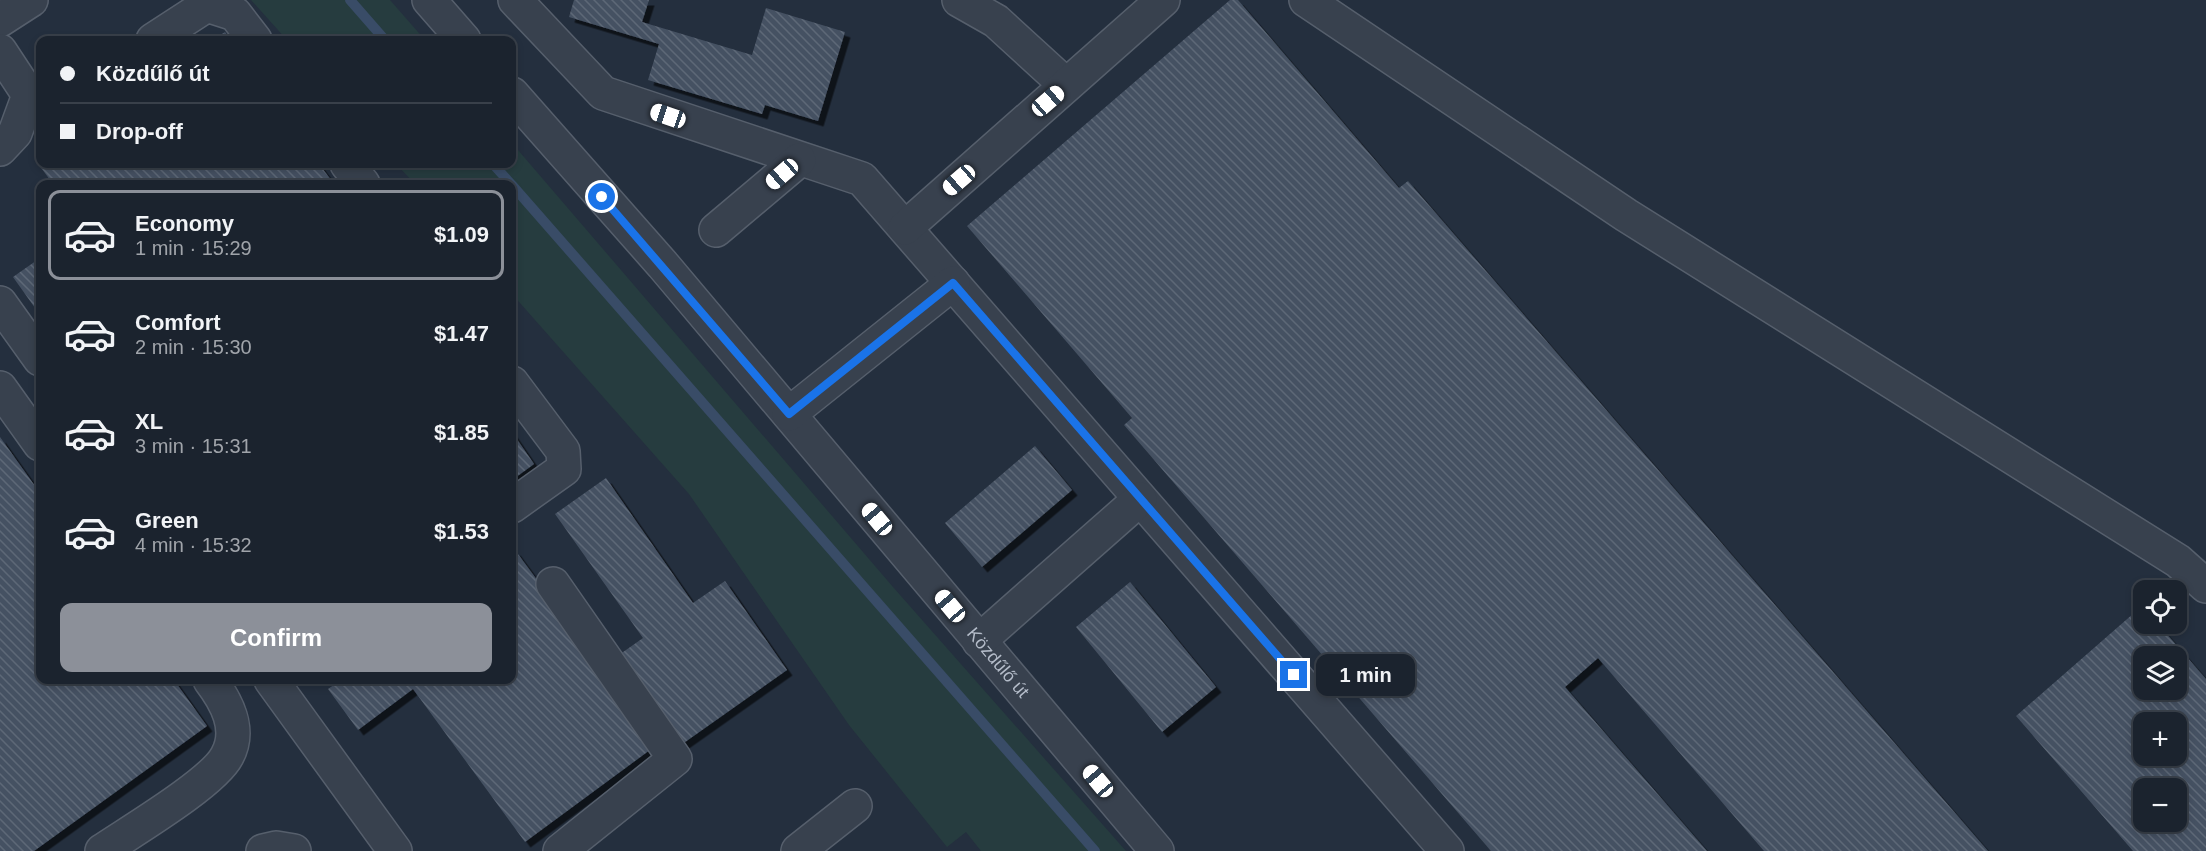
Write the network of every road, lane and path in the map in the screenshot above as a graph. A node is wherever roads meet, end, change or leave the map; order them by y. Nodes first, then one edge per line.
1 (31, 0) edge
2 (429, 0) edge
3 (515, 0) edge
4 (958, 0) edge
5 (1163, 0) edge
6 (1306, 0) edge
7 (0, 20) edge
8 (159, 36) edge
9 (252, 36) edge
10 (460, 36) edge
11 (0, 51) edge
12 (1066, 85) junction
13 (516, 99) edge
14 (25, 118) edge
15 (799, 160) junction
16 (350, 168) edge
17 (360, 180) edge
18 (905, 228) junction
19 (716, 230) dead end
20 (953, 283) junction
21 (0, 303) edge
22 (36, 353) edge
23 (0, 388) edge
24 (516, 388) edge
25 (789, 414) junction
26 (36, 438) edge
27 (1140, 499) junction
28 (516, 503) edge
29 (553, 584) dead end
30 (2206, 586) edge
31 (979, 641) junction
32 (213, 684) edge
33 (274, 684) edge
34 (855, 806) dead end
35 (102, 851) edge
36 (263, 851) edge
37 (294, 851) edge
38 (395, 851) edge
39 (560, 851) edge
40 (798, 851) edge
41 (1157, 851) edge
42 (1447, 851) edge

1 - 7 street
2 - 10 street
3 - 15 street
4 - 12 street
5 - 12 street
6 - 30 street
8 - 9 street
11 - 14 street
12 - 18 street
13 - 25 street, Közdűlő út
15 - 18 street
15 - 19 street
16 - 17 street
18 - 20 street
20 - 25 street
20 - 27 street
21 - 22 street
23 - 26 street
24 - 28 street
25 - 31 street, Közdűlő út
27 - 31 street
27 - 42 street
29 - 39 street
31 - 41 street, Közdűlő út
32 - 35 street
33 - 38 street
34 - 40 street
36 - 37 street

